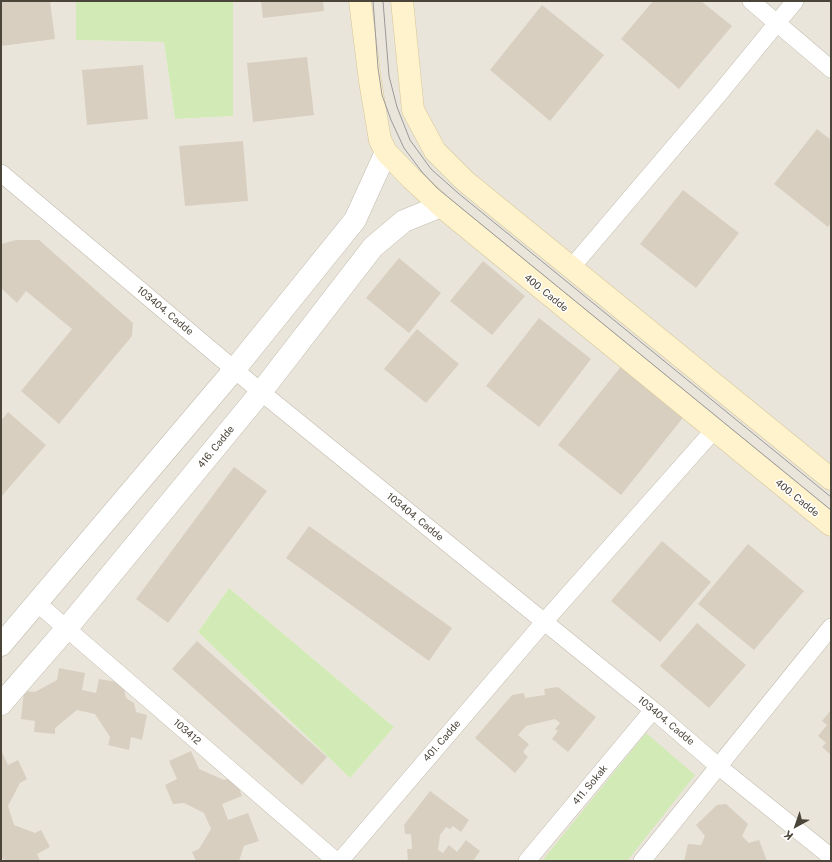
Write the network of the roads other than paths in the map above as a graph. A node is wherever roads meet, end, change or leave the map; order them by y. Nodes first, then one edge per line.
1 (360, 1) edge
2 (402, 1) edge
3 (751, 1) edge
4 (795, 1) edge
5 (777, 23) junction
6 (831, 69) edge
7 (386, 152) junction
8 (1, 174) edge
9 (441, 206) junction
10 (571, 268) junction
11 (234, 370) junction
12 (261, 392) junction
13 (714, 430) junction
14 (831, 478) edge
15 (831, 525) edge
16 (37, 603) junction
17 (544, 622) junction
18 (831, 627) edge
19 (67, 628) junction
20 (1, 645) edge
21 (1, 704) edge
22 (653, 710) junction
23 (718, 766) junction
24 (831, 857) edge
25 (336, 861) edge
26 (340, 861) edge
27 (526, 861) edge
28 (642, 861) edge

1 - 7 main road, 400. Cadde
2 - 10 main road
3 - 5 street
4 - 5 street
5 - 6 street
5 - 10 street
7 - 9 main road, 400. Cadde
7 - 11 street
8 - 11 street, 103404. Cadde
9 - 12 street, 416. Cadde
9 - 13 main road, 400. Cadde
10 - 14 main road
11 - 12 street, 103404. Cadde
11 - 16 street
12 - 17 street, 103404. Cadde
12 - 19 street, 416. Cadde
13 - 15 main road, 400. Cadde
13 - 17 street, 401. Cadde
16 - 19 street, 103412
16 - 20 street
17 - 22 street, 103404. Cadde
17 - 26 street, 401. Cadde
18 - 23 street
19 - 21 street, 416. Cadde
19 - 25 street, 103412
22 - 23 street, 103404. Cadde
22 - 27 street, 411. Sokak
23 - 24 street, 103404. Cadde
23 - 28 street

